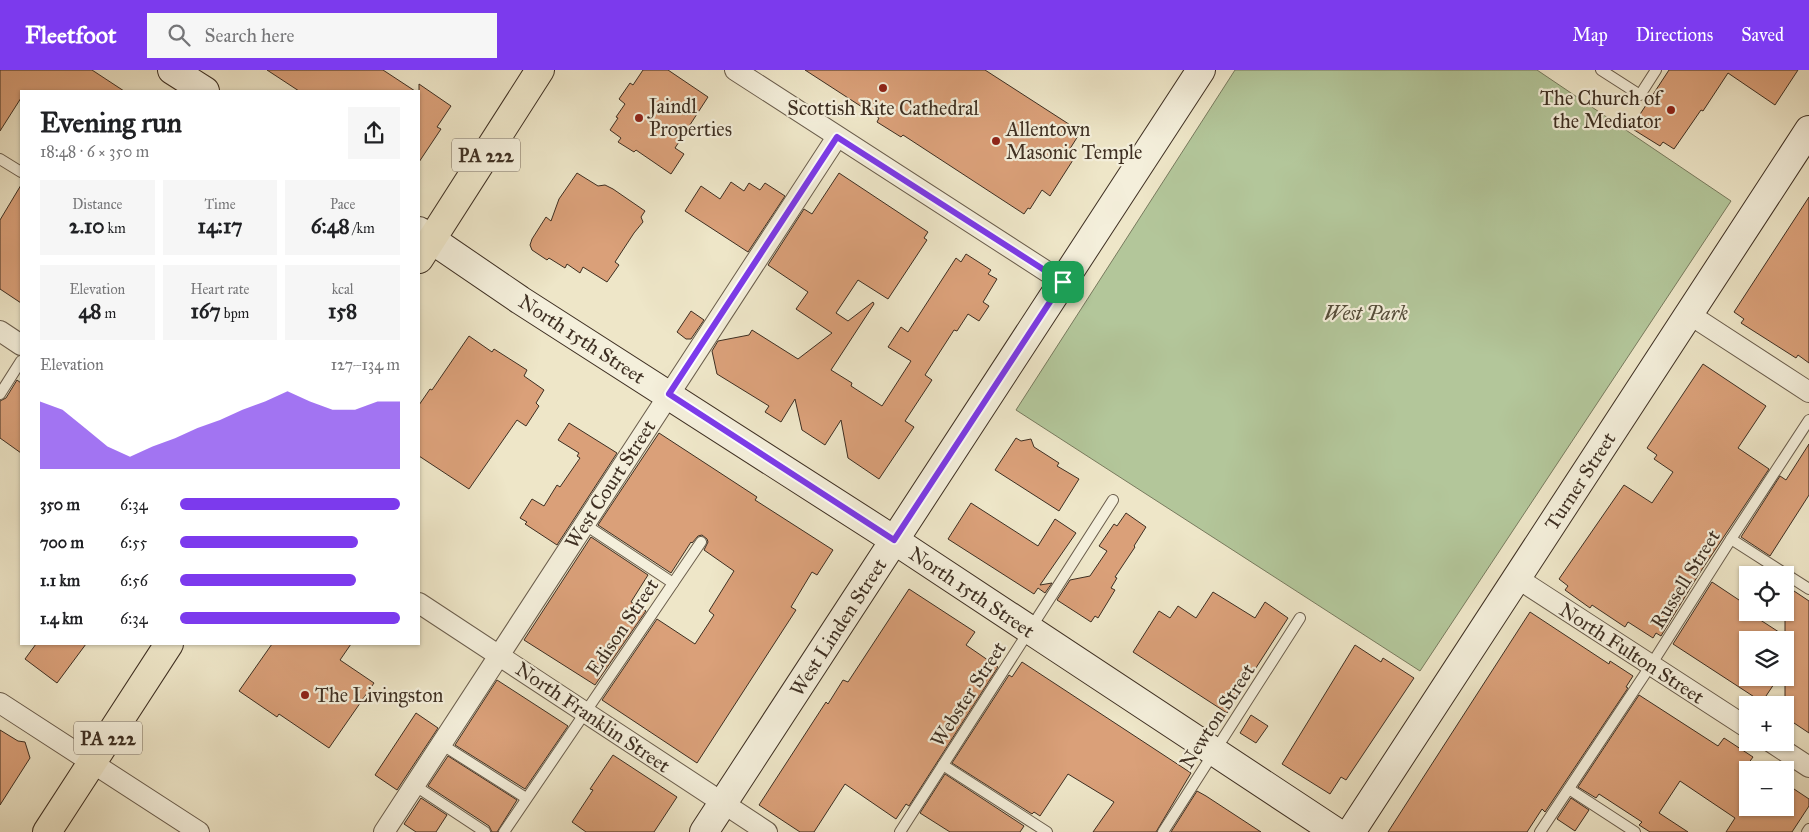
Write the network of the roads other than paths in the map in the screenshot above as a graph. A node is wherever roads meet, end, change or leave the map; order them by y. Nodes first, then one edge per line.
1 (172, 70) edge
2 (540, 70) edge
3 (735, 70) edge
4 (1201, 70) edge
5 (1601, 70) edge
6 (1656, 70) edge
7 (201, 90) edge
8 (1809, 130) edge
9 (837, 137) junction
10 (0, 159) edge
11 (20, 171) edge
12 (423, 243) edge
13 (1063, 282) junction
14 (1689, 314) junction
15 (0, 331) edge
16 (20, 344) edge
17 (20, 363) edge
18 (1809, 392) edge
19 (0, 394) edge
20 (669, 394) junction
21 (1809, 420) edge
22 (1113, 500) dead end
23 (584, 524) junction
24 (1731, 539) junction
25 (894, 540) junction
26 (701, 542) dead end
27 (1517, 578) junction
28 (673, 583) junction
29 (1809, 589) edge
30 (420, 604) edge
31 (1300, 618) dead end
32 (1030, 631) junction
33 (168, 645) edge
34 (499, 655) junction
35 (1651, 666) junction
36 (0, 703) edge
37 (584, 712) junction
38 (1739, 722) edge
39 (441, 744) junction
40 (1785, 751) edge
41 (1214, 752) junction
42 (91, 763) junction
43 (943, 765) junction
44 (1809, 767) edge
45 (414, 785) junction
46 (1569, 789) junction
47 (526, 798) junction
48 (723, 803) junction
49 (1809, 829) edge
50 (47, 832) edge
51 (199, 832) edge
52 (384, 832) edge
53 (484, 832) edge
54 (504, 832) edge
55 (704, 832) edge
56 (767, 832) edge
57 (900, 832) edge
58 (1047, 832) edge
59 (1163, 832) edge
60 (1336, 832) edge
61 (1351, 832) edge
62 (1540, 832) edge
63 (1636, 832) edge
64 (1807, 832) edge

1 - 7 street
2 - 12 main road, PA 222
3 - 9 street
4 - 13 street, West Linden Street
5 - 6 lane
8 - 14 street, Turner Street
9 - 13 street
9 - 20 street, West Court Street
10 - 11 lane
12 - 20 street, North 15th Street
13 - 25 street, West Linden Street
14 - 18 street
14 - 27 street, Turner Street
15 - 16 street
17 - 19 lane
20 - 23 street, West Court Street
20 - 25 street, North 15th Street
21 - 24 lane, Russell Street
22 - 32 lane, Webster Street
23 - 28 lane
23 - 34 street, West Court Street
24 - 29 lane
24 - 35 lane, Russell Street
25 - 32 street, North 15th Street
25 - 48 street, West Linden Street
26 - 28 lane, Edison Street
27 - 35 street, North Fulton Street
27 - 61 street, Turner Street
28 - 37 lane, Edison Street
30 - 34 street, North Franklin Street
31 - 41 lane, Newton Street
32 - 41 street, North 15th Street
32 - 43 lane, Webster Street
33 - 42 main road, PA 222
34 - 37 street, North Franklin Street
34 - 39 street, West Court Street
35 - 38 street, North Fulton Street
35 - 46 lane, Russell Street
36 - 42 street
37 - 47 lane, Edison Street
37 - 48 street, North Franklin Street
39 - 45 street, West Court Street
39 - 47 lane
40 - 44 street
41 - 59 lane, Newton Street
41 - 60 street, North 15th Street
42 - 50 main road, PA 222
42 - 51 street
43 - 57 lane, Webster Street
43 - 58 lane
45 - 52 street, West Court Street
45 - 53 lane
46 - 62 lane, Russell Street
46 - 63 lane
47 - 54 lane, Edison Street
48 - 55 street, West Linden Street
48 - 56 street, North Franklin Street
49 - 64 lane

